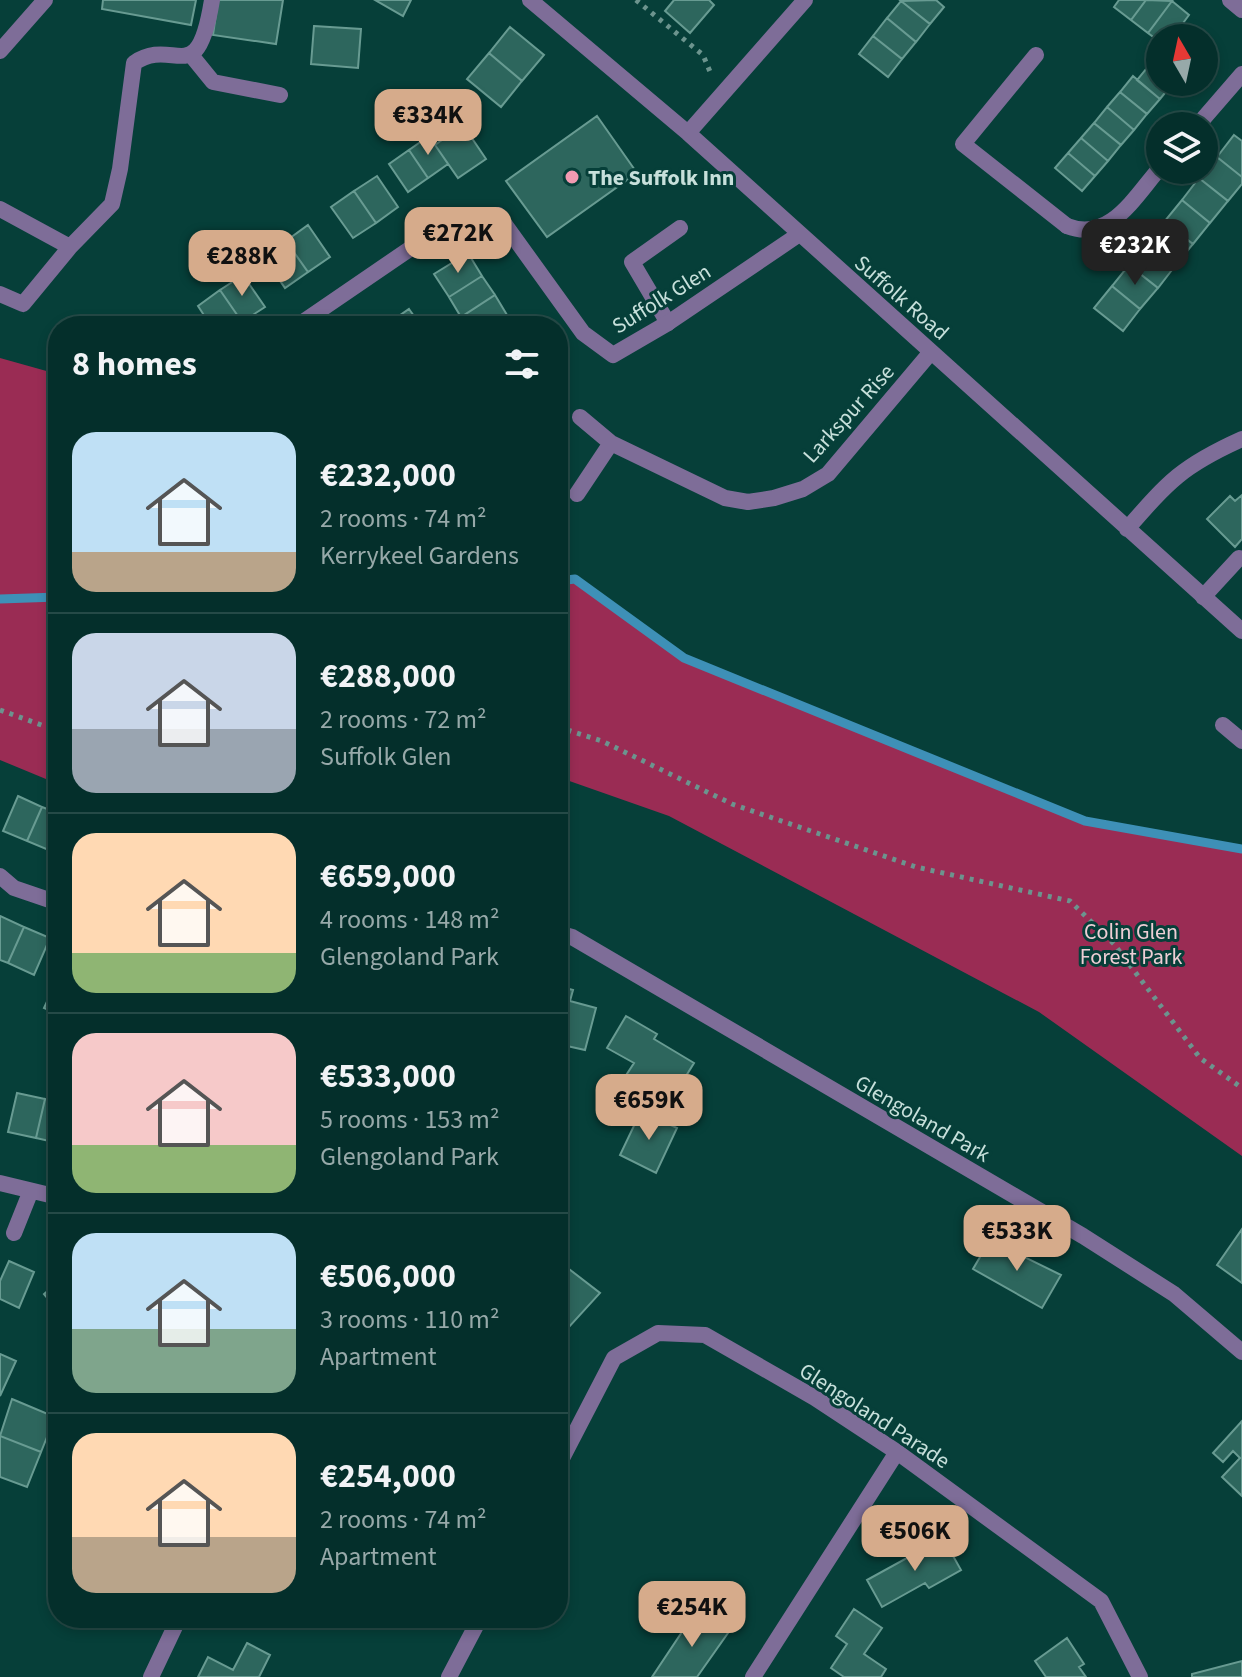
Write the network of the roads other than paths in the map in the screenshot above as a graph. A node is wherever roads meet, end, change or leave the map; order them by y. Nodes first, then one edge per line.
1 (45, 0) edge
2 (212, 0) edge
3 (530, 0) edge
4 (805, 0) edge
5 (1230, 0) edge
6 (1242, 10) edge
7 (0, 51) edge
8 (191, 55) junction
9 (1036, 55) dead end
10 (1242, 74) edge
11 (280, 95) dead end
12 (1209, 112) edge
13 (688, 133) junction
14 (1146, 184) edge
15 (0, 209) edge
16 (680, 228) dead end
17 (798, 235) junction
18 (70, 247) junction
19 (0, 294) edge
20 (312, 316) edge
21 (668, 323) junction
22 (931, 352) junction
23 (580, 417) dead end
24 (1242, 439) edge
25 (611, 443) junction
26 (577, 494) dead end
27 (1127, 529) junction
28 (1239, 558) dead end
29 (1203, 597) junction
30 (1242, 631) edge
31 (1223, 725) dead end
32 (1242, 741) edge
33 (0, 876) edge
34 (48, 900) edge
35 (568, 937) edge
36 (0, 1183) edge
37 (30, 1193) junction
38 (48, 1196) edge
39 (14, 1233) dead end
40 (1242, 1352) edge
41 (568, 1447) edge
42 (897, 1452) junction
43 (174, 1628) edge
44 (475, 1628) edge
45 (151, 1677) edge
46 (449, 1677) edge
47 (753, 1677) edge
48 (1140, 1677) edge

1 - 7 street
2 - 8 street
3 - 13 street, Suffolk Road
4 - 13 street
5 - 6 street
8 - 11 street
8 - 18 street
9 - 14 street
10 - 12 street
13 - 17 street, Suffolk Road
15 - 18 street
16 - 21 street
17 - 21 street, Suffolk Glen
17 - 22 street, Suffolk Road
18 - 19 street
20 - 21 street, Suffolk Glen
22 - 25 street, Larkspur Rise
22 - 27 street, Suffolk Road
23 - 25 street, Larkspur Rise
24 - 27 street
25 - 26 street
27 - 29 street, Suffolk Road
28 - 29 street
29 - 30 street, Suffolk Road
31 - 32 street
33 - 34 street
35 - 40 street, Glengoland Park
36 - 37 street
37 - 38 street
37 - 39 street
41 - 42 street, Glengoland Parade
42 - 47 street
42 - 48 street, Glengoland Parade
43 - 45 street
44 - 46 street

